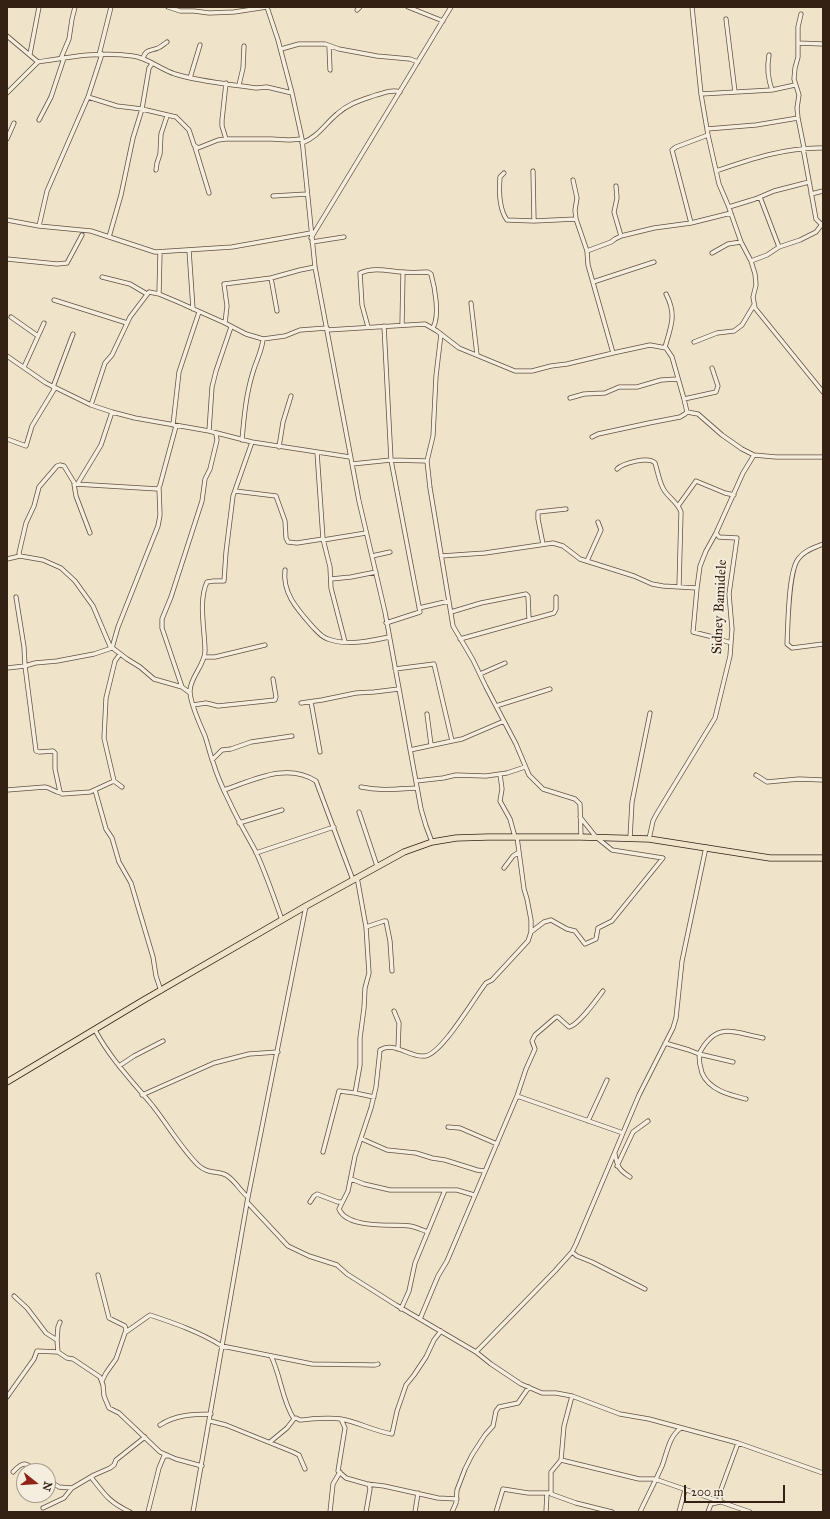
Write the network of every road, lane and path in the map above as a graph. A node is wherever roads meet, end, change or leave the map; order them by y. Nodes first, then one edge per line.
1 (38, 7) edge
2 (75, 7) edge
3 (111, 7) edge
4 (168, 7) edge
5 (266, 7) edge
6 (408, 7) edge
7 (451, 7) edge
8 (692, 7) edge
9 (194, 9) edge
10 (801, 14) dead end
11 (726, 19) dead end
12 (443, 21) junction
13 (7, 36) edge
14 (167, 42) dead end
15 (798, 44) junction
16 (823, 44) edge
17 (200, 45) dead end
18 (244, 46) dead end
19 (329, 46) junction
20 (281, 49) junction
21 (30, 54) junction
22 (101, 54) junction
23 (769, 55) dead end
24 (63, 58) junction
25 (143, 59) junction
26 (38, 62) junction
27 (418, 62) junction
28 (152, 64) junction
29 (330, 70) dead end
30 (190, 78) junction
31 (226, 83) junction
32 (239, 85) junction
33 (795, 85) junction
34 (772, 90) junction
35 (400, 92) junction
36 (735, 92) junction
37 (7, 93) edge
38 (292, 93) junction
39 (701, 94) junction
40 (88, 97) junction
41 (142, 109) junction
42 (167, 116) junction
43 (798, 118) junction
44 (39, 120) dead end
45 (14, 123) dead end
46 (707, 129) junction
47 (708, 135) junction
48 (7, 139) edge
49 (226, 139) junction
50 (302, 141) junction
51 (195, 147) junction
52 (803, 148) junction
53 (823, 148) edge
54 (156, 170) dead end
55 (533, 171) dead end
56 (716, 172) junction
57 (504, 173) dead end
58 (573, 180) dead end
59 (809, 182) junction
60 (616, 186) dead end
61 (823, 191) edge
62 (209, 193) dead end
63 (307, 194) junction
64 (811, 194) junction
65 (273, 196) dead end
66 (760, 197) junction
67 (729, 207) junction
68 (731, 213) junction
69 (576, 219) junction
70 (7, 220) edge
71 (534, 221) junction
72 (691, 223) junction
73 (822, 224) edge
74 (39, 226) junction
75 (310, 233) junction
76 (82, 235) dead end
77 (621, 236) junction
78 (109, 237) junction
79 (344, 237) dead end
80 (311, 240) junction
81 (741, 242) junction
82 (779, 247) junction
83 (189, 250) junction
84 (587, 251) junction
85 (160, 252) junction
86 (712, 253) dead end
87 (7, 259) edge
88 (751, 261) junction
89 (654, 262) dead end
90 (315, 267) junction
91 (403, 272) junction
92 (102, 277) dead end
93 (271, 278) junction
94 (593, 282) junction
95 (147, 294) junction
96 (159, 294) junction
97 (666, 294) dead end
98 (54, 300) dead end
99 (471, 303) dead end
100 (754, 305) junction
101 (193, 309) junction
102 (277, 311) dead end
103 (199, 312) junction
104 (11, 316) dead end
105 (44, 323) dead end
106 (127, 323) junction
107 (225, 323) junction
108 (402, 325) junction
109 (384, 326) junction
110 (231, 327) junction
111 (368, 327) junction
112 (433, 328) junction
113 (327, 329) junction
114 (73, 334) dead end
115 (441, 334) junction
116 (38, 336) junction
117 (263, 339) junction
118 (694, 342) dead end
119 (665, 347) junction
120 (613, 353) junction
121 (477, 355) junction
122 (7, 356) edge
123 (24, 367) junction
124 (712, 368) dead end
125 (677, 379) junction
126 (54, 387) junction
127 (823, 392) edge
128 (291, 396) dead end
129 (570, 398) dead end
130 (684, 399) junction
131 (91, 405) junction
132 (112, 412) junction
133 (687, 412) junction
134 (174, 426) junction
135 (209, 431) junction
136 (216, 434) junction
137 (222, 435) junction
138 (592, 437) dead end
139 (7, 439) edge
140 (217, 440) junction
141 (242, 440) junction
142 (252, 442) junction
143 (279, 447) junction
144 (317, 452) junction
145 (754, 455) junction
146 (350, 457) junction
147 (823, 457) edge
148 (391, 460) junction
149 (427, 461) junction
150 (352, 464) junction
151 (616, 469) dead end
152 (76, 483) junction
153 (159, 488) junction
154 (235, 491) junction
155 (734, 494) junction
156 (678, 506) junction
157 (566, 509) dead end
158 (598, 522) dead end
159 (90, 532) dead end
160 (716, 532) junction
161 (366, 533) junction
162 (323, 539) junction
163 (543, 544) junction
164 (823, 544) edge
165 (390, 552) dead end
166 (20, 556) junction
167 (372, 556) junction
168 (441, 556) junction
169 (7, 559) edge
170 (586, 561) junction
171 (285, 570) dead end
172 (376, 572) junction
173 (331, 579) junction
174 (679, 587) junction
175 (697, 588) junction
176 (16, 597) dead end
177 (556, 597) dead end
178 (448, 601) junction
179 (419, 608) junction
180 (450, 612) junction
181 (529, 619) junction
182 (386, 623) junction
183 (389, 637) junction
184 (460, 638) junction
185 (345, 642) junction
186 (731, 643) junction
187 (823, 644) edge
188 (265, 645) dead end
189 (112, 648) junction
190 (120, 654) junction
191 (204, 657) junction
192 (505, 663) dead end
193 (25, 666) junction
194 (7, 668) edge
195 (395, 669) junction
196 (480, 674) junction
197 (273, 679) dead end
198 (182, 687) junction
199 (399, 689) junction
200 (550, 689) dead end
201 (190, 693) junction
202 (311, 702) junction
203 (302, 703) dead end
204 (193, 705) junction
205 (496, 706) junction
206 (650, 713) dead end
207 (426, 714) dead end
208 (504, 721) junction
209 (292, 736) dead end
210 (452, 741) junction
211 (431, 745) junction
212 (410, 750) junction
213 (320, 752) dead end
214 (212, 760) junction
215 (525, 767) junction
216 (500, 774) junction
217 (756, 775) dead end
218 (823, 780) edge
219 (416, 781) junction
220 (114, 782) junction
221 (360, 787) dead end
222 (122, 788) dead end
223 (417, 788) junction
224 (7, 790) edge
225 (95, 790) junction
226 (224, 790) junction
227 (61, 792) junction
228 (282, 810) dead end
229 (359, 812) dead end
230 (580, 817) junction
231 (239, 823) junction
232 (334, 828) junction
233 (516, 837) junction
234 (580, 837) junction
235 (596, 838) junction
236 (630, 838) junction
237 (649, 839) junction
238 (432, 842) junction
239 (706, 847) junction
240 (519, 852) junction
241 (256, 853) junction
242 (823, 858) edge
243 (378, 866) junction
244 (504, 868) dead end
245 (355, 879) junction
246 (306, 906) junction
247 (282, 920) junction
248 (366, 927) junction
249 (530, 932) junction
250 (392, 971) dead end
251 (160, 991) junction
252 (603, 991) dead end
253 (394, 1011) dead end
254 (95, 1030) junction
255 (763, 1038) dead end
256 (163, 1041) dead end
257 (665, 1043) junction
258 (398, 1049) junction
259 (278, 1052) junction
260 (699, 1054) junction
261 (733, 1062) dead end
262 (119, 1066) junction
263 (607, 1080) dead end
264 (7, 1082) edge
265 (356, 1093) junction
266 (142, 1094) junction
267 (517, 1096) junction
268 (374, 1097) junction
269 (746, 1099) dead end
270 (588, 1121) junction
271 (648, 1121) dead end
272 (448, 1127) dead end
273 (623, 1133) junction
274 (362, 1139) junction
275 (497, 1144) junction
276 (323, 1152) dead end
277 (615, 1152) junction
278 (617, 1166) junction
279 (484, 1171) junction
280 (630, 1177) dead end
281 (351, 1179) junction
282 (445, 1190) junction
283 (474, 1196) junction
284 (248, 1197) junction
285 (247, 1202) junction
286 (310, 1202) dead end
287 (340, 1203) junction
288 (428, 1232) junction
289 (572, 1252) junction
290 (98, 1275) dead end
291 (644, 1289) dead end
292 (14, 1296) dead end
293 (402, 1309) junction
294 (420, 1319) junction
295 (60, 1322) dead end
296 (442, 1331) junction
297 (126, 1332) junction
298 (57, 1340) junction
299 (222, 1346) junction
300 (58, 1352) junction
301 (476, 1352) junction
302 (271, 1356) junction
303 (378, 1364) dead end
304 (102, 1381) junction
305 (529, 1387) junction
306 (572, 1396) junction
307 (7, 1397) edge
308 (211, 1414) junction
309 (294, 1419) junction
310 (341, 1419) junction
311 (210, 1421) junction
312 (160, 1425) dead end
313 (675, 1426) junction
314 (681, 1428) junction
315 (676, 1431) junction
316 (145, 1437) junction
317 (270, 1442) junction
318 (738, 1444) junction
319 (168, 1456) junction
320 (561, 1460) junction
321 (202, 1466) junction
322 (16, 1468) edge
323 (305, 1469) dead end
324 (13, 1472) dead end
325 (340, 1472) junction
326 (823, 1472) edge
327 (91, 1477) junction
328 (655, 1479) junction
329 (369, 1484) junction
330 (56, 1485) edge
331 (72, 1488) junction
332 (685, 1490) junction
333 (418, 1493) junction
334 (549, 1493) junction
335 (457, 1499) junction
336 (720, 1502) junction
337 (43, 1508) dead end
338 (130, 1512) edge
339 (148, 1512) edge
340 (193, 1512) edge
341 (330, 1512) edge
342 (366, 1512) edge
343 (415, 1512) edge
344 (452, 1512) edge
345 (496, 1512) edge
346 (546, 1512) edge
347 (612, 1512) edge
348 (640, 1512) edge
349 (679, 1512) edge
350 (708, 1512) edge
351 (750, 1512) edge

1 - 21 street
2 - 24 street
3 - 22 street
4 - 9 street
5 - 9 street
5 - 20 street
6 - 12 street
7 - 12 street
8 - 39 street
10 - 15 street
11 - 36 street
12 - 27 street
13 - 21 street
14 - 25 street
15 - 16 street
15 - 33 street
17 - 30 street
18 - 32 street
19 - 20 street
19 - 27 street
19 - 29 street
20 - 38 street
21 - 26 street
22 - 24 street
22 - 25 street
22 - 40 street
23 - 34 street
24 - 26 street
24 - 44 street
25 - 28 street
26 - 37 street
27 - 35 street
28 - 30 street
28 - 41 street
30 - 31 street
31 - 32 street
31 - 49 street
32 - 38 street
33 - 34 street
33 - 43 street
34 - 36 street
35 - 50 street
35 - 80 street
36 - 39 street
38 - 50 street
39 - 46 street
40 - 41 street
40 - 74 street
41 - 42 street
41 - 78 street
42 - 51 street
42 - 54 street
43 - 46 street
43 - 52 street
45 - 48 street
46 - 47 street
47 - 56 street
47 - 72 street
49 - 50 street
49 - 51 street
50 - 63 street
51 - 62 street
52 - 53 street
52 - 56 street
52 - 59 street
55 - 71 street
56 - 67 street
57 - 71 street
58 - 69 street
59 - 64 street
59 - 66 street
60 - 77 street
61 - 64 street
63 - 65 street
63 - 75 street
64 - 73 street
66 - 67 street
66 - 82 street
67 - 68 street
68 - 72 street
68 - 81 street
69 - 71 street
69 - 84 street
70 - 74 street
72 - 77 street
73 - 82 street
74 - 78 street
75 - 80 street
75 - 83 street
76 - 87 street
77 - 84 street
78 - 85 street
79 - 80 street
80 - 90 street
81 - 86 street
81 - 88 street
82 - 88 street
83 - 85 street
83 - 101 street
84 - 94 street
85 - 96 street
88 - 100 street
89 - 94 street
90 - 93 street
90 - 113 street
91 - 108 street
91 - 111 street
91 - 112 street
92 - 95 street
93 - 102 street
93 - 107 street
94 - 120 street
95 - 96 street
95 - 106 street
96 - 101 street
97 - 119 street
98 - 106 street
99 - 121 street
100 - 118 street
100 - 127 street
101 - 103 street
103 - 107 street
103 - 134 street
104 - 116 street
105 - 116 street
106 - 131 street
107 - 110 street
108 - 109 street
108 - 112 street
109 - 111 street
109 - 148 street
110 - 117 street
110 - 135 street
111 - 113 street
112 - 115 street
113 - 117 street
113 - 146 street
114 - 126 street
115 - 121 street
115 - 149 street
116 - 123 street
117 - 141 street
119 - 120 street
119 - 125 street
120 - 121 street
122 - 123 street
123 - 126 street
124 - 130 street
125 - 129 street
125 - 130 street
126 - 131 street
126 - 139 street
128 - 143 street
130 - 133 street
131 - 132 street
132 - 134 street
132 - 152 street
133 - 138 street
133 - 145 street
134 - 135 street
134 - 153 street
135 - 136 street
136 - 137 street
136 - 140 street
137 - 140 street
137 - 141 street
140 - 198 street
141 - 142 street
142 - 143 street
142 - 154 street
143 - 144 street
144 - 146 street
144 - 162 street
145 - 147 street
145 - 155 street
146 - 150 street
148 - 149 street
148 - 150 street
148 - 179 street
149 - 168 street
150 - 161 street
151 - 156 street
152 - 153 street
152 - 159 street
152 - 166 street
153 - 189 street
154 - 162 street
154 - 191 street
155 - 156 street
155 - 160 street
156 - 174 street
157 - 163 street
158 - 170 street
160 - 175 street
160 - 186 street, Sidney Bamidele
161 - 162 street
161 - 167 street
162 - 173 street
163 - 168 street
163 - 170 street
164 - 187 street
165 - 167 street
166 - 169 street
166 - 189 street
167 - 172 street
168 - 178 street
170 - 174 street
171 - 185 street
172 - 173 street
172 - 182 street
173 - 185 street
174 - 175 street
175 - 186 street
176 - 193 street
177 - 181 street
178 - 179 street
178 - 180 street
179 - 182 street
180 - 181 street
180 - 184 street
181 - 184 street
182 - 183 street
183 - 185 street
183 - 195 street
184 - 196 street
186 - 237 street, Sidney Bamidele
188 - 191 street
189 - 190 street
189 - 193 street
190 - 198 street
190 - 220 street
191 - 201 street
192 - 196 street
193 - 194 street
193 - 227 street
195 - 199 street
195 - 210 street
196 - 205 street
197 - 204 street
198 - 201 street
199 - 202 street
199 - 212 street
200 - 205 street
201 - 204 street
202 - 203 street
202 - 213 street
204 - 214 street
205 - 208 street
206 - 236 street
207 - 211 street
208 - 210 street
208 - 215 street
209 - 214 street
210 - 211 street
211 - 212 street
212 - 219 street
214 - 226 street
215 - 216 street
215 - 230 street
216 - 219 street
216 - 233 street
217 - 218 street
219 - 223 street
220 - 222 street
220 - 225 street
221 - 223 street
223 - 238 street
224 - 227 street
225 - 227 street
225 - 251 street
226 - 231 street
226 - 232 street
228 - 231 street
229 - 243 street
230 - 234 street
230 - 235 street
231 - 241 street
232 - 241 street
232 - 245 street
233 - 234 highway
233 - 238 highway
233 - 240 street
234 - 235 highway
235 - 236 highway
235 - 249 street
236 - 237 highway
237 - 239 highway
238 - 243 highway
239 - 242 highway
239 - 257 street
240 - 244 street
240 - 249 street
241 - 247 street
243 - 245 highway
245 - 246 highway
245 - 248 street
246 - 247 highway
246 - 259 street
247 - 251 highway
248 - 250 street
248 - 265 street
249 - 258 street
251 - 254 highway
252 - 267 street
253 - 258 street
254 - 262 street
254 - 264 highway
255 - 260 street
256 - 262 street
257 - 260 street
257 - 273 street
258 - 268 street
259 - 266 street
259 - 284 street
260 - 261 street
260 - 269 street
262 - 266 street
263 - 270 street
265 - 268 street
265 - 276 street
266 - 284 street
267 - 270 street
267 - 275 street
268 - 274 street
270 - 273 street
271 - 278 street
272 - 275 street
273 - 277 street
274 - 279 street
274 - 281 street
275 - 279 street
277 - 278 street
277 - 289 street
278 - 280 street
279 - 283 street
281 - 282 street
281 - 287 street
282 - 283 street
282 - 288 street
283 - 294 street
284 - 285 street
285 - 293 street
285 - 299 street
286 - 287 street
287 - 288 street
288 - 293 street
289 - 291 street
289 - 301 street
290 - 297 street
292 - 298 street
293 - 294 street
294 - 296 street
295 - 298 street
296 - 301 street
296 - 310 street
297 - 299 street
297 - 304 street
298 - 300 street
299 - 302 street
299 - 308 street
300 - 304 street
300 - 307 street
301 - 305 street
302 - 303 street
302 - 309 street
304 - 316 street
305 - 306 street
305 - 335 street
306 - 313 street
306 - 320 street
308 - 311 street
308 - 312 street
309 - 310 street
309 - 317 street
310 - 325 street
311 - 317 street
311 - 321 street
313 - 314 street
313 - 315 street
314 - 315 street
314 - 318 street
315 - 328 street
316 - 319 street
316 - 327 street
317 - 323 street
318 - 326 street
318 - 336 street
319 - 321 street
319 - 339 street
320 - 328 street
320 - 334 street
321 - 340 street
322 - 324 street
325 - 329 street
325 - 341 street
327 - 331 street
327 - 338 street
328 - 332 street
328 - 348 street
329 - 333 street
329 - 342 street
330 - 331 street
331 - 337 street
332 - 336 street
332 - 349 street
333 - 335 street
333 - 343 street
334 - 345 street
334 - 346 street
334 - 347 street
335 - 344 street
336 - 350 street
336 - 351 street

